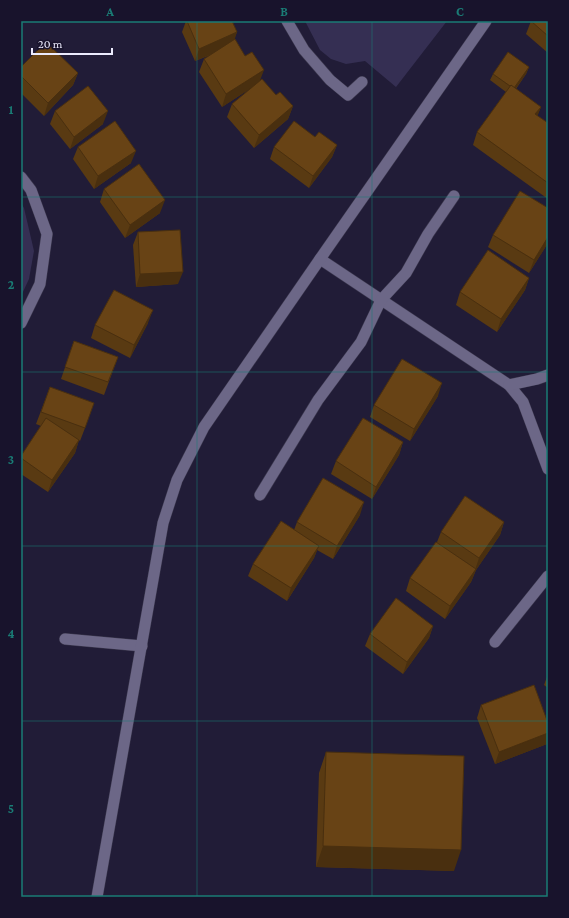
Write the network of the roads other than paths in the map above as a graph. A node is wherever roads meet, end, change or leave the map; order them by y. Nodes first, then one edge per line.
1 (287, 21) edge
2 (486, 21) edge
3 (362, 82) dead end
4 (21, 177) edge
5 (454, 196) dead end
6 (320, 258) junction
7 (381, 300) junction
8 (21, 323) edge
9 (548, 375) edge
10 (509, 385) junction
11 (548, 469) edge
12 (260, 495) dead end
13 (548, 576) edge
14 (65, 639) dead end
15 (495, 642) dead end
16 (142, 646) junction
17 (97, 897) edge

1 - 3 street
2 - 6 street
4 - 8 street
5 - 7 street
6 - 7 street
6 - 16 street
7 - 10 street
7 - 12 street
9 - 10 street
10 - 11 street
13 - 15 street
14 - 16 street
16 - 17 street

